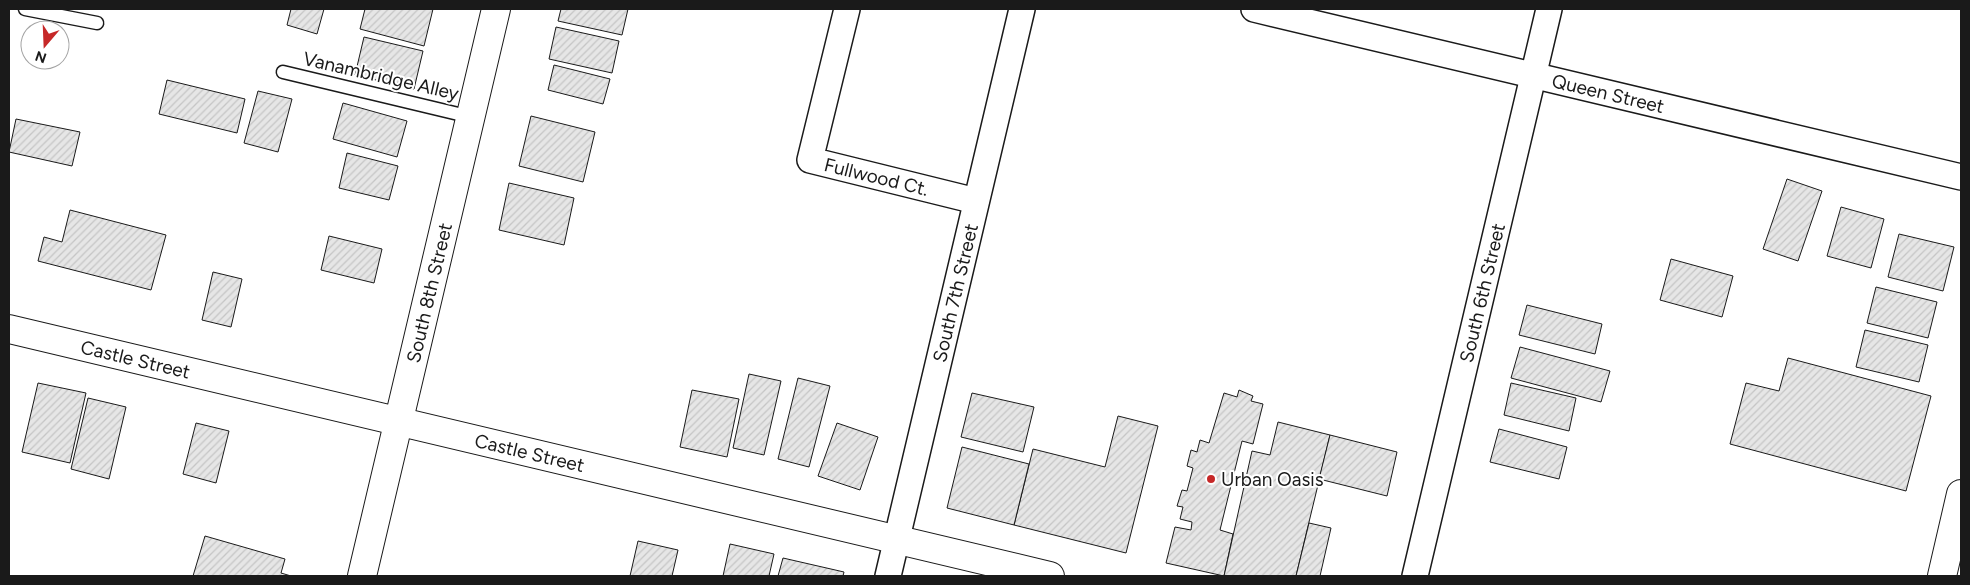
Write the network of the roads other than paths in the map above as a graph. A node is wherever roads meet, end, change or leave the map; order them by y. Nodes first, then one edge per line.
1 (24, 9) edge
2 (496, 9) edge
3 (847, 9) edge
4 (1022, 9) edge
5 (1254, 9) edge
6 (1549, 9) edge
7 (97, 23) dead end
8 (283, 72) dead end
9 (1534, 75) junction
10 (471, 117) junction
11 (1961, 177) edge
12 (976, 201) junction
13 (9, 329) edge
14 (399, 422) junction
15 (1961, 494) edge
16 (896, 540) junction
17 (362, 576) edge
18 (888, 576) edge
19 (1050, 576) edge
20 (1415, 576) edge
21 (1942, 576) edge

1 - 7 lane
2 - 10 street, South 8th Street
3 - 12 street, Fullwood Ct.
4 - 12 street, South 7th Street
5 - 9 street, Queen Street
6 - 9 street, South 6th Street
8 - 10 lane, Vanambridge Alley
9 - 11 street, Queen Street
9 - 20 street, South 6th Street
10 - 14 street, South 8th Street
12 - 16 street, South 7th Street
13 - 14 street, Castle Street
14 - 16 street, Castle Street
14 - 17 street, South 8th Street
15 - 21 street
16 - 18 street, South 7th Street
16 - 19 street, Castle Street

